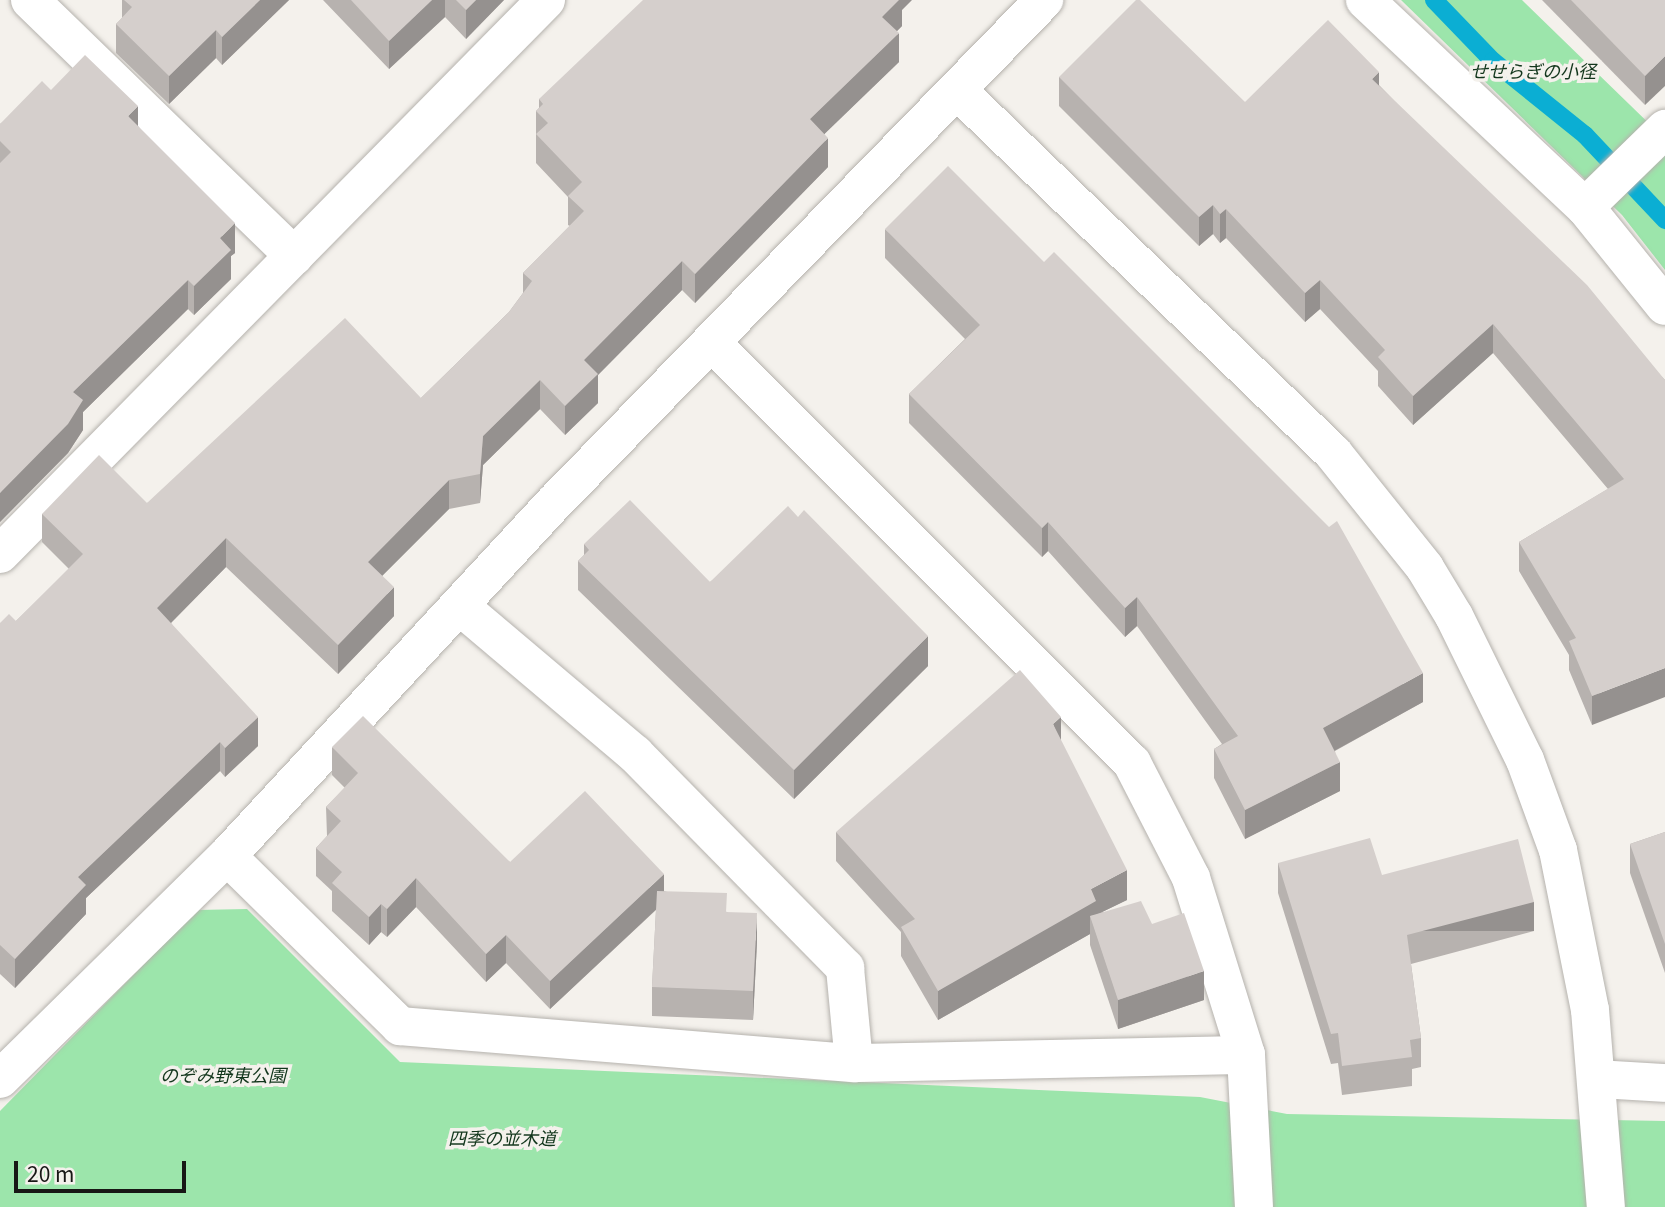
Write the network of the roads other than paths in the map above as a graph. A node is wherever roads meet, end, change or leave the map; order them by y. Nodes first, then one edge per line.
1 (30, 0) edge
2 (546, 0) edge
3 (1044, 0) edge
4 (1365, 0) edge
5 (957, 90) junction
6 (1665, 129) edge
7 (1585, 207) junction
8 (294, 256) junction
9 (1665, 306) edge
10 (714, 345) junction
11 (0, 554) edge
12 (461, 607) junction
13 (227, 856) junction
14 (1246, 1055) junction
15 (854, 1063) junction
16 (0, 1079) edge
17 (1598, 1079) junction
18 (1665, 1083) edge
19 (1254, 1207) edge
20 (1606, 1207) edge

1 - 8 street
2 - 8 street
3 - 5 street
4 - 7 street
5 - 10 street
5 - 17 street
6 - 7 street
7 - 9 street
8 - 11 street
10 - 12 street
10 - 14 street
12 - 13 street
12 - 15 street
13 - 15 street
13 - 16 street
14 - 15 street
14 - 19 street
17 - 18 street
17 - 20 street

